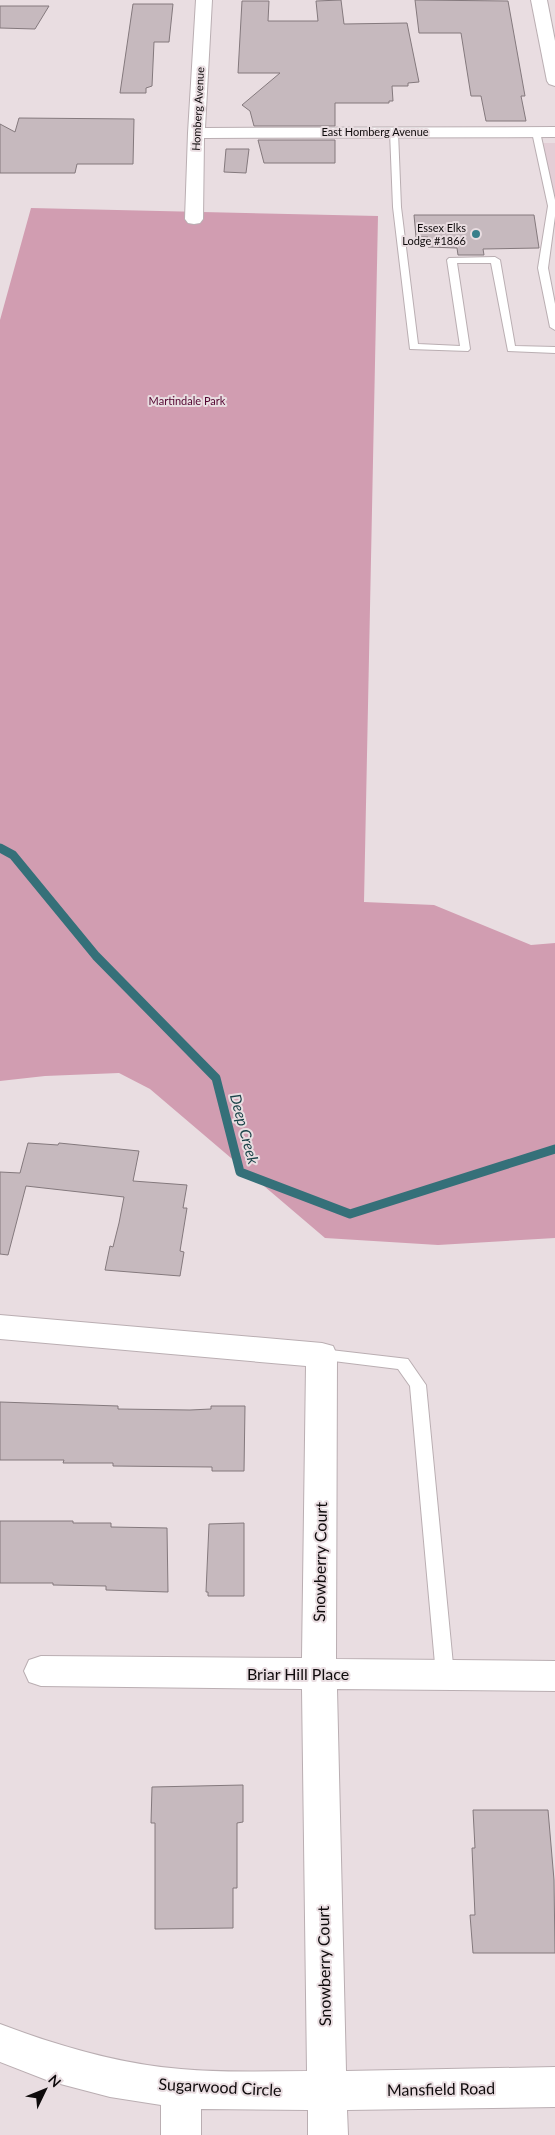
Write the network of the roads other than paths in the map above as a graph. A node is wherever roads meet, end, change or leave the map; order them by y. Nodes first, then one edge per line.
1 (204, 0) edge
2 (539, 0) edge
3 (555, 81) edge
4 (394, 132) junction
5 (536, 132) junction
6 (555, 132) edge
7 (196, 133) junction
8 (194, 219) dead end
9 (555, 328) edge
10 (555, 350) edge
11 (0, 1327) edge
12 (322, 1355) junction
13 (42, 1671) dead end
14 (319, 1674) junction
15 (445, 1674) junction
16 (555, 1676) edge
17 (0, 2043) edge
18 (555, 2088) edge
19 (181, 2089) junction
20 (326, 2091) junction
21 (181, 2135) edge
22 (328, 2135) edge

1 - 7 street, Homberg Avenue
2 - 3 street
4 - 5 street, East Homberg Avenue
4 - 7 street, East Homberg Avenue
4 - 10 lane
5 - 6 street, East Homberg Avenue
5 - 9 lane
7 - 8 street, Homberg Avenue
11 - 12 street
12 - 14 street, Snowberry Court
12 - 15 lane
13 - 14 street, Briar Hill Place
14 - 15 street, Briar Hill Place
14 - 20 street, Snowberry Court
15 - 16 street, Briar Hill Place
17 - 19 street, Sugarwood Circle
18 - 20 street, Mansfield Road
19 - 20 street, Sugarwood Circle
19 - 21 street
20 - 22 street, Snowberry Court

